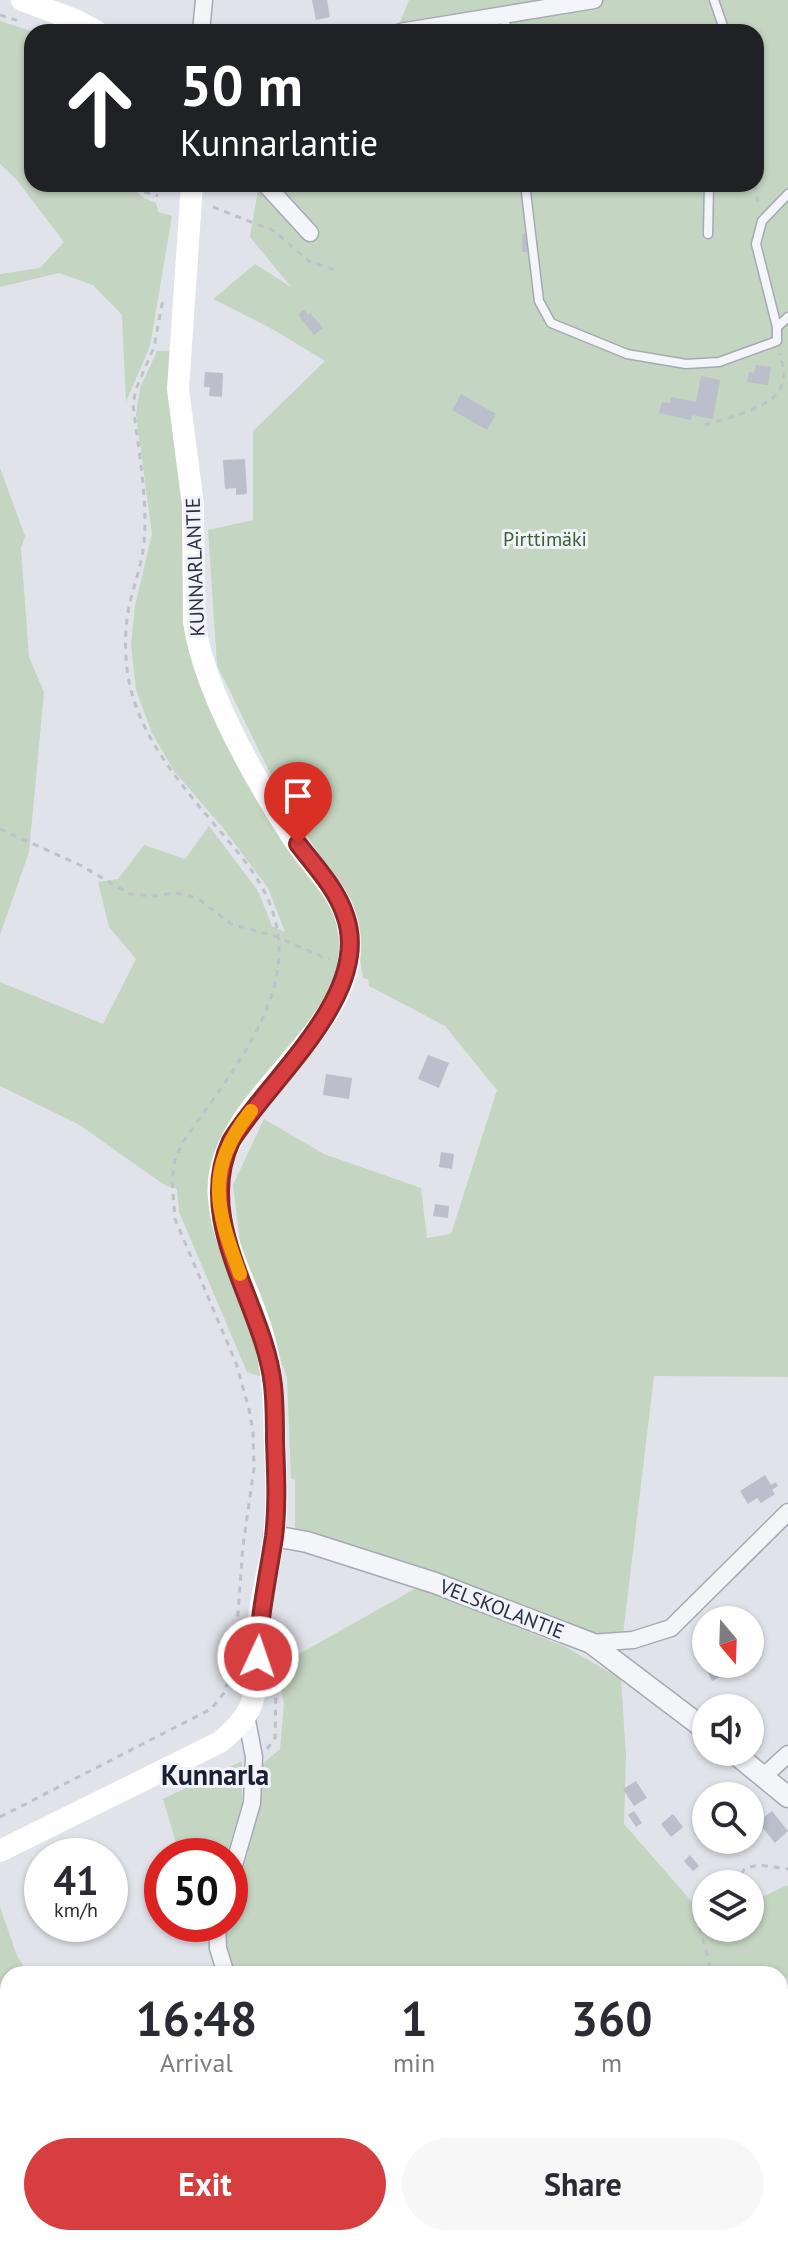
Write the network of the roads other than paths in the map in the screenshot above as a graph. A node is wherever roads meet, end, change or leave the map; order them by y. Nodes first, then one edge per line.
1 (22, 0) edge
2 (204, 0) edge
3 (594, 0) edge
4 (714, 0) edge
5 (504, 15) junction
6 (82, 24) edge
7 (202, 24) edge
8 (449, 24) edge
9 (506, 24) edge
10 (722, 24) edge
11 (191, 192) edge
12 (272, 192) edge
13 (526, 192) edge
14 (709, 192) edge
15 (788, 194) edge
16 (310, 233) dead end
17 (708, 234) dead end
18 (788, 317) edge
19 (777, 327) junction
20 (788, 1512) edge
21 (274, 1536) junction
22 (591, 1643) junction
23 (246, 1715) junction
24 (692, 1719) edge
25 (788, 1754) edge
26 (751, 1766) edge
27 (764, 1776) junction
28 (788, 1797) edge
29 (242, 1838) edge
30 (0, 1851) edge
31 (218, 1942) edge
32 (224, 1966) edge

1 - 6 main road
2 - 7 street
3 - 5 street
4 - 10 lane
5 - 8 street
5 - 9 lane
11 - 21 main road, KUNNARLANTIE
12 - 16 street
13 - 19 lane
14 - 17 lane
15 - 19 lane
18 - 19 lane
20 - 22 street
21 - 22 street, VELSKOLANTIE
21 - 23 main road, KUNNARLANTIE
22 - 24 street, VELSKOLANTIE
23 - 29 street
23 - 30 main road
25 - 27 street
26 - 27 street
27 - 28 street
31 - 32 street

